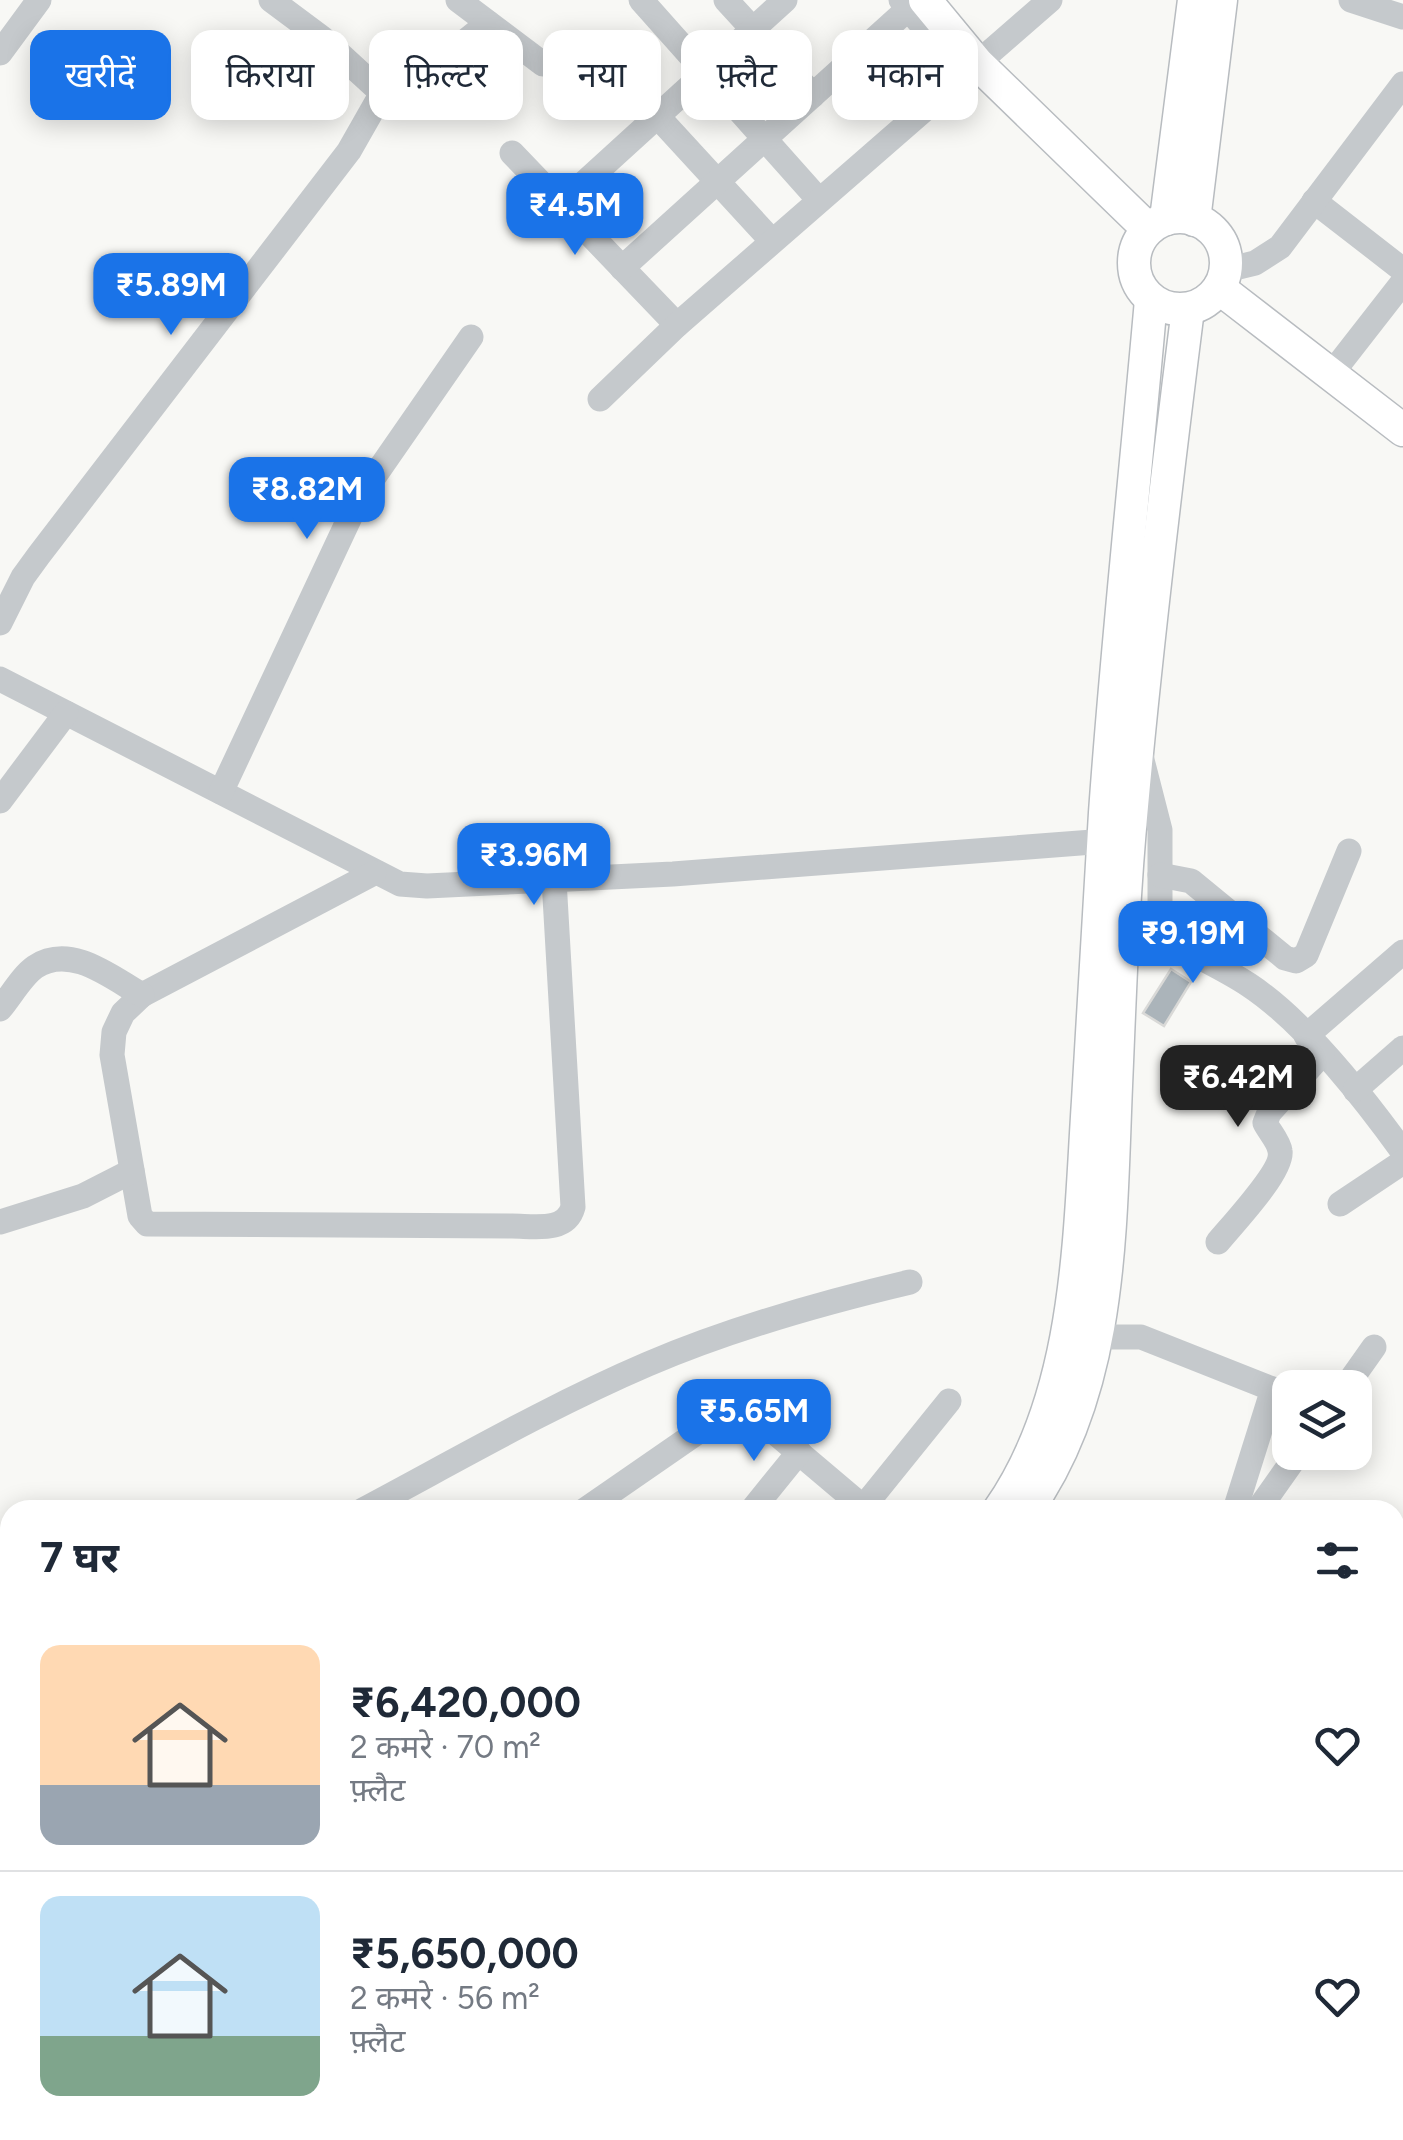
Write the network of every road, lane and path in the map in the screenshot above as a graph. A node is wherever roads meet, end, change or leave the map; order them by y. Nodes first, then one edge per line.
1 (39, 0) edge
2 (271, 0) edge
3 (642, 0) edge
4 (726, 0) edge
5 (785, 0) edge
6 (1050, 0) edge
7 (1194, 0) edge
8 (1221, 0) edge
9 (1351, 0) edge
10 (921, 5) edge
11 (475, 9) edge
12 (1403, 16) edge
13 (753, 29) junction
14 (940, 30) edge
15 (681, 44) edge
16 (0, 53) edge
17 (978, 61) edge
18 (543, 64) dead end
19 (369, 69) edge
20 (978, 74) edge
21 (1403, 84) edge
22 (681, 94) edge
23 (813, 95) junction
24 (661, 112) edge
25 (370, 120) edge
26 (653, 120) edge
27 (661, 120) edge
28 (748, 120) edge
29 (911, 120) edge
30 (764, 139) junction
31 (512, 153) dead end
32 (717, 182) junction
33 (819, 200) junction
34 (1314, 201) junction
35 (560, 204) junction
36 (1169, 223) junction
37 (772, 242) junction
38 (622, 268) junction
39 (1403, 270) edge
40 (1222, 279) junction
41 (1403, 282) edge
42 (1151, 300) junction
43 (1188, 309) junction
44 (677, 326) junction
45 (470, 336) dead end
46 (1332, 373) junction
47 (600, 399) dead end
48 (1403, 430) edge
49 (0, 623) edge
50 (0, 679) edge
51 (66, 712) junction
52 (1138, 746) junction
53 (221, 792) junction
54 (0, 802) edge
55 (1117, 840) junction
56 (1349, 851) dead end
57 (374, 873) junction
58 (1160, 875) junction
59 (554, 880) junction
60 (1403, 952) edge
61 (142, 995) junction
62 (0, 1009) edge
63 (1314, 1045) junction
64 (1403, 1048) edge
65 (1355, 1090) junction
66 (1403, 1152) edge
67 (1403, 1162) edge
68 (132, 1170) junction
69 (1340, 1204) dead end
70 (0, 1222) edge
71 (1218, 1242) dead end
72 (910, 1282) dead end
73 (1088, 1322) junction
74 (1374, 1347) dead end
75 (1358, 1370) edge
76 (1272, 1388) edge
77 (948, 1401) dead end
78 (1272, 1417) edge
79 (799, 1452) junction
80 (1286, 1470) edge
81 (382, 1500) edge
82 (608, 1500) edge
83 (760, 1500) edge
84 (853, 1500) edge
85 (868, 1500) edge
86 (1006, 1500) edge
87 (1032, 1500) edge
88 (1239, 1500) edge
89 (1265, 1500) edge

1 - 16 street
2 - 19 street
3 - 15 street
4 - 13 street
5 - 13 street
6 - 17 street
7 - 36 main road
8 - 36 main road
9 - 12 street
10 - 14 main road
10 - 23 street
11 - 18 street
13 - 23 street
20 - 36 main road
21 - 34 street
22 - 24 street
23 - 30 street
25 - 49 street
26 - 35 street
27 - 32 street
28 - 30 street
29 - 33 street
30 - 32 street
30 - 33 street
31 - 35 street
32 - 37 street
32 - 38 street
33 - 37 street
34 - 39 street
34 - 40 street
35 - 38 street
36 - 40 main road
36 - 42 main road
37 - 44 street
38 - 44 street
40 - 43 main road
40 - 46 main road
41 - 46 street
42 - 43 main road
42 - 55 main road
43 - 52 main road
44 - 47 street
45 - 53 street
46 - 48 main road
50 - 51 street
51 - 53 street
51 - 54 street
52 - 55 main road
52 - 58 street
53 - 57 street
55 - 59 street
55 - 73 main road
56 - 58 street
57 - 59 street
57 - 61 street
58 - 63 street
59 - 68 street
60 - 63 street
61 - 62 street
61 - 68 street
63 - 65 street
63 - 71 street
64 - 65 street
65 - 66 street
67 - 69 street
68 - 70 street
72 - 81 street
73 - 76 street
73 - 86 main road
73 - 87 main road
74 - 75 street
77 - 85 street
78 - 88 street
79 - 82 street
79 - 83 street
79 - 84 street
80 - 89 street

